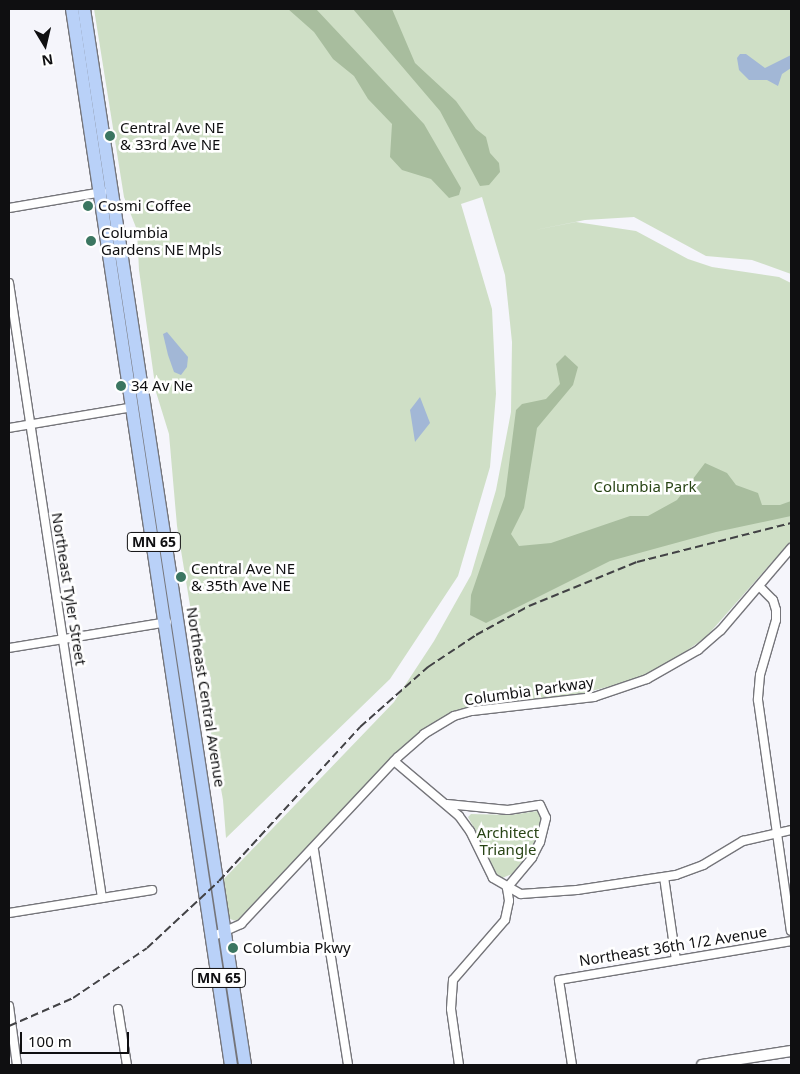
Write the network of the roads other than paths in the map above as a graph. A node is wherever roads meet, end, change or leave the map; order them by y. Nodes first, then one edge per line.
1 (72, 9) edge
2 (84, 9) edge
3 (106, 191) junction
4 (9, 208) edge
5 (9, 283) edge
6 (133, 407) junction
7 (30, 425) junction
8 (9, 428) edge
9 (791, 548) edge
10 (791, 558) edge
11 (782, 560) junction
12 (760, 587) junction
13 (172, 621) junction
14 (63, 639) junction
15 (9, 648) edge
16 (394, 761) junction
17 (447, 804) junction
18 (791, 830) edge
19 (776, 833) junction
20 (314, 850) junction
21 (664, 877) junction
22 (507, 888) junction
23 (152, 890) dead end
24 (102, 898) junction
25 (9, 913) edge
26 (791, 931) edge
27 (220, 935) junction
28 (791, 941) edge
29 (676, 960) junction
30 (9, 1006) edge
31 (118, 1009) dead end
32 (791, 1051) edge
33 (17, 1065) edge
34 (127, 1065) edge
35 (231, 1065) edge
36 (245, 1065) edge
37 (348, 1065) edge
38 (459, 1065) edge
39 (572, 1065) edge
40 (702, 1065) edge

1 - 3 main road, Northeast Central Avenue / MN 65
2 - 3 main road, Northeast Central Avenue / MN 65
3 - 4 street
3 - 6 main road, Northeast Central Avenue / MN 65
3 - 13 main road, Northeast Central Avenue / MN 65
5 - 7 street, Northeast Tyler Street
6 - 7 street
6 - 13 main road, Northeast Central Avenue / MN 65
7 - 8 street
7 - 14 street, Northeast Tyler Street
9 - 11 street, Columbia Parkway
10 - 11 street
11 - 12 street, Columbia Parkway
12 - 16 street, Columbia Parkway
12 - 19 street
13 - 14 street
13 - 27 main road, Northeast Central Avenue / MN 65
14 - 15 street
14 - 24 street, Northeast Tyler Street
16 - 17 street
16 - 20 street, Columbia Parkway
17 - 22 street
17 - 22 street
18 - 19 street
19 - 21 street
19 - 26 street
20 - 27 street, Columbia Parkway
20 - 37 street
21 - 22 street
21 - 29 street
22 - 38 street
23 - 24 street
24 - 25 street
27 - 35 main road, Northeast Central Avenue / MN 65
27 - 36 main road, Northeast Central Avenue / MN 65
28 - 29 street, Northeast 36th 1/2 Avenue
29 - 39 street, Northeast 36th 1/2 Avenue
30 - 33 street
31 - 34 street
32 - 40 street

